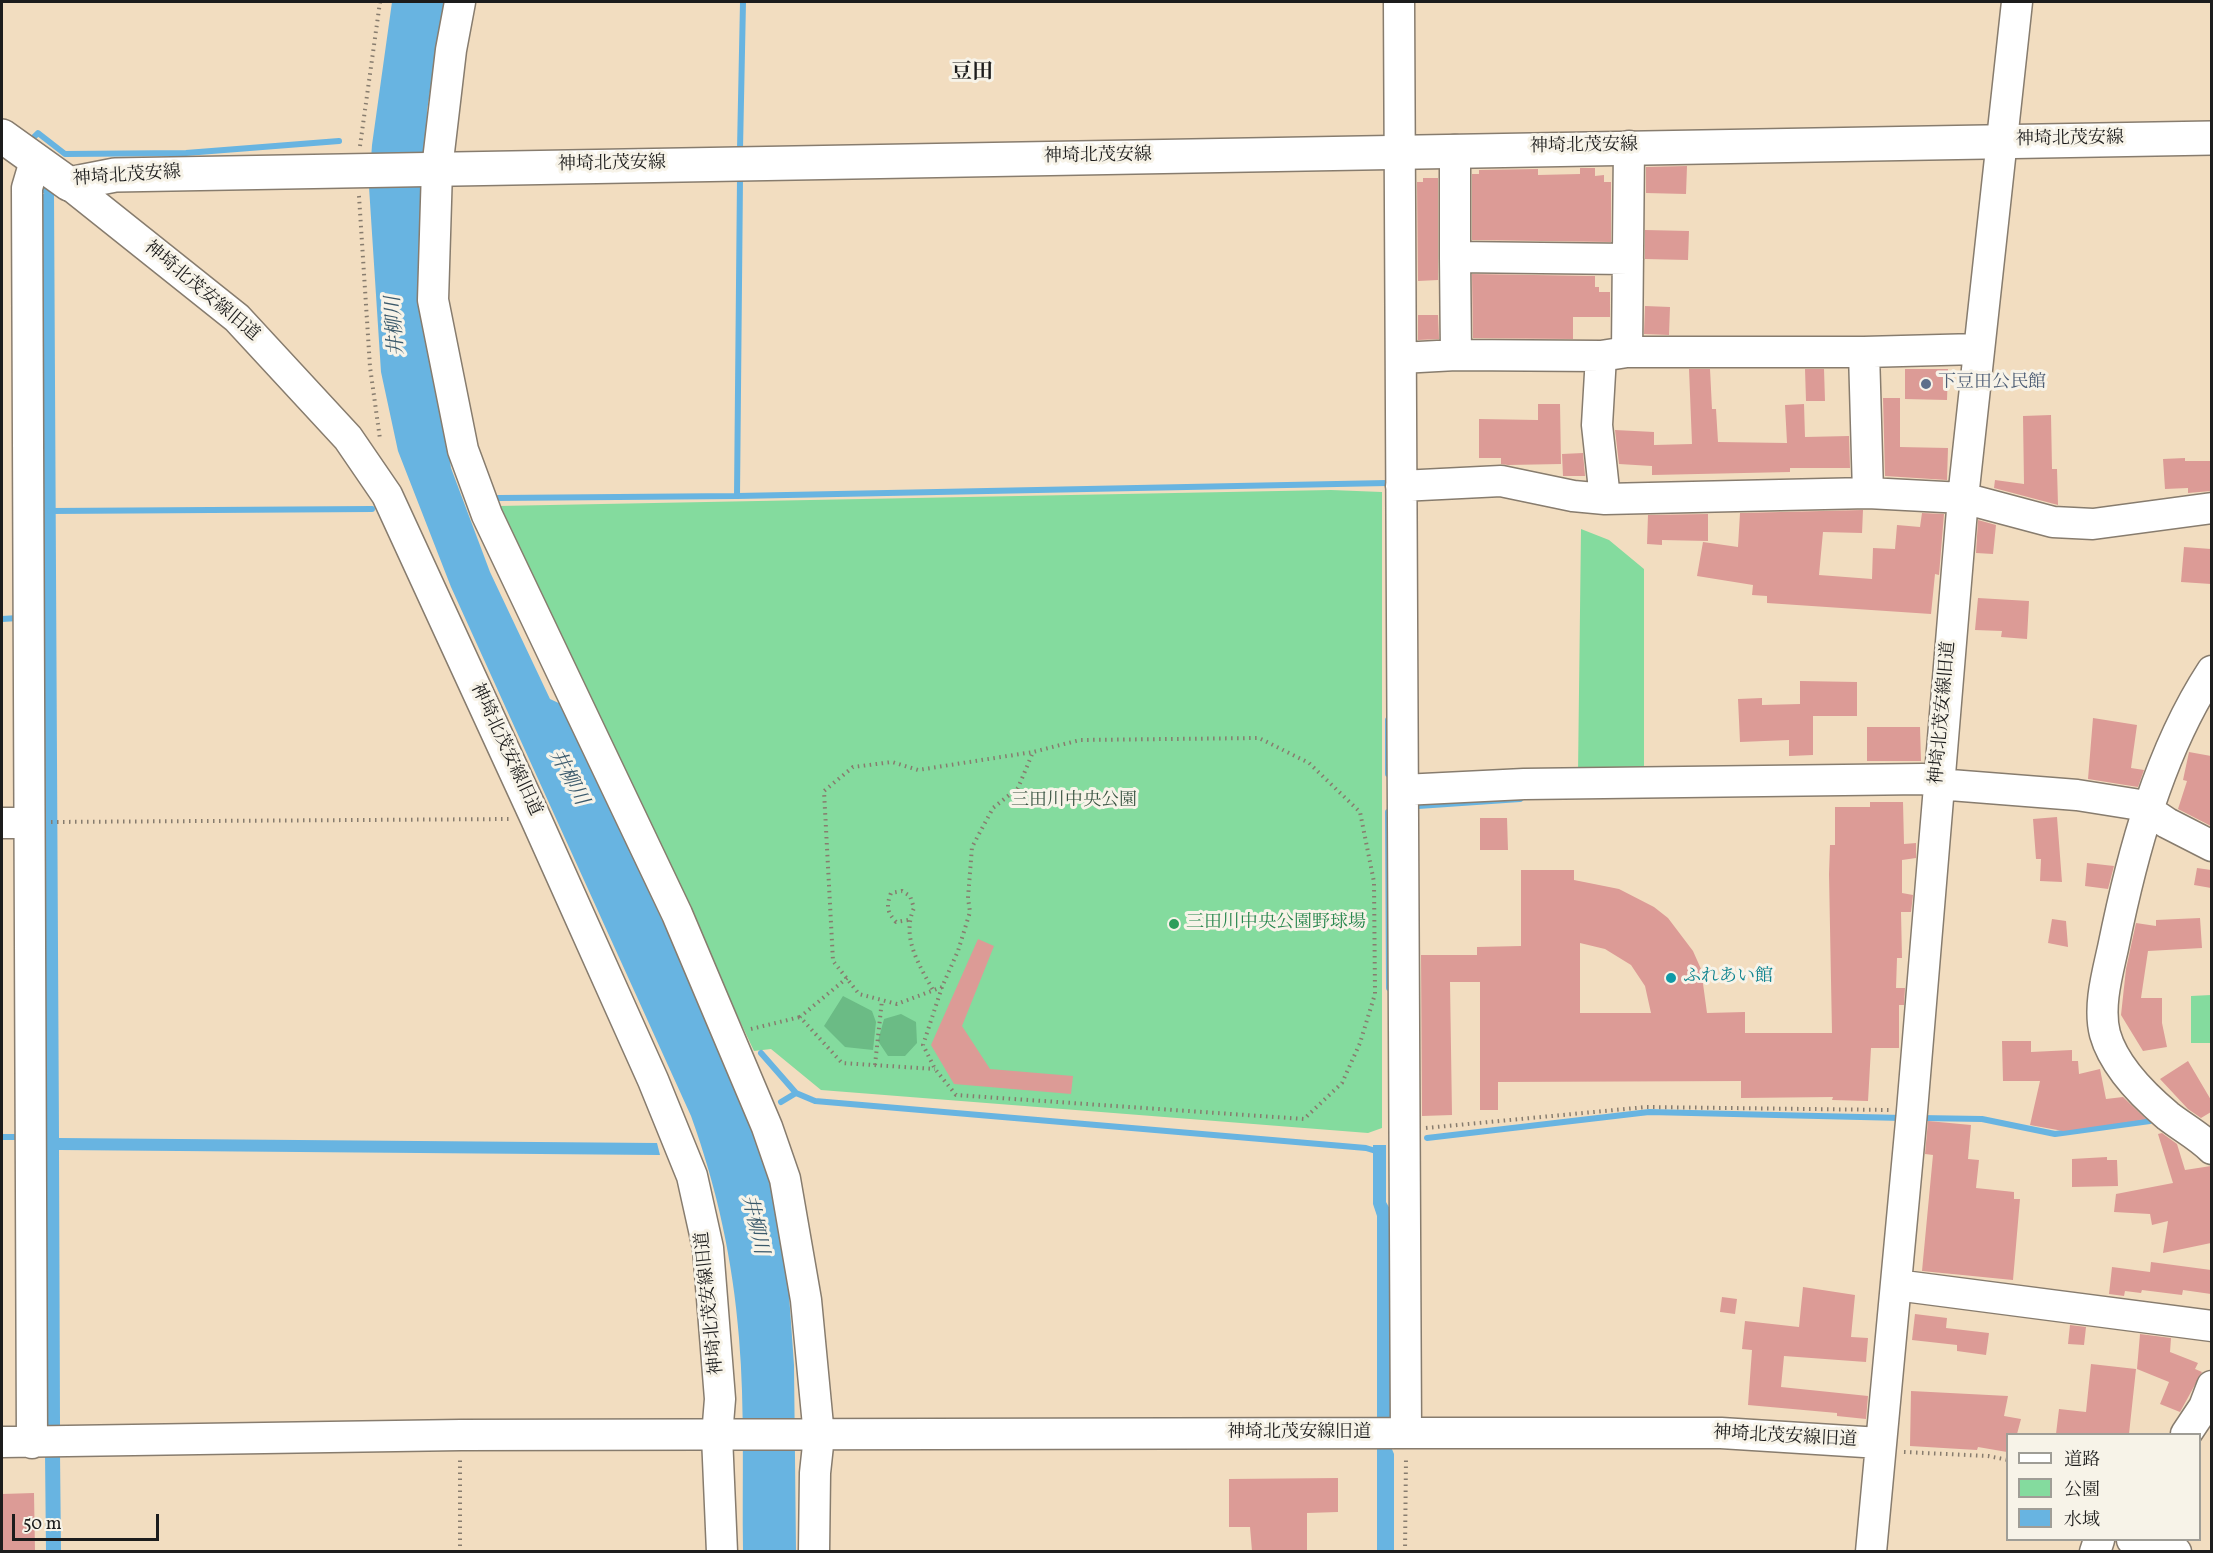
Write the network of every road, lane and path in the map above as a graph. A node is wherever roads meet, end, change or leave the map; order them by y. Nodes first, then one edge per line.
1 (380, 2) edge
2 (460, 2) edge
3 (1399, 2) edge
4 (2017, 2) edge
5 (2, 136) edge
6 (2211, 138) edge
7 (2002, 141) junction
8 (1629, 146) junction
9 (1455, 150) junction
10 (1400, 151) junction
11 (437, 168) junction
12 (357, 170) junction
13 (31, 174) junction
14 (69, 184) junction
15 (1455, 257) junction
16 (1628, 259) junction
17 (1978, 349) junction
18 (1864, 352) junction
19 (1614, 354) junction
20 (1456, 355) junction
21 (1401, 358) junction
22 (381, 449) dead end
23 (1401, 486) junction
24 (1868, 493) junction
25 (1963, 498) junction
26 (1605, 499) junction
27 (2211, 508) edge
28 (2211, 671) edge
29 (1033, 752) junction
30 (1938, 781) junction
31 (1403, 790) junction
32 (2157, 816) junction
33 (536, 819) junction
34 (62, 822) dead end
35 (15, 823) edge
36 (2211, 846) edge
37 (909, 920) junction
38 (847, 978) junction
39 (942, 987) junction
40 (933, 990) junction
41 (882, 1000) junction
42 (800, 1017) junction
43 (728, 1035) junction
44 (875, 1065) junction
45 (936, 1069) junction
46 (1912, 1111) junction
47 (1405, 1130) junction
48 (2211, 1149) edge
49 (1896, 1285) junction
50 (2211, 1326) edge
51 (2211, 1386) edge
52 (1391, 1433) junction
53 (2187, 1433) edge
54 (460, 1436) junction
55 (725, 1436) junction
56 (811, 1436) junction
57 (2, 1442) edge
58 (32, 1443) junction
59 (1880, 1443) junction
60 (2006, 1460) edge
61 (2139, 1541) edge
62 (460, 1551) edge
63 (722, 1551) edge
64 (814, 1551) edge
65 (1405, 1551) edge
66 (1871, 1551) edge
67 (2176, 1551) edge

1 - 12 path
2 - 11 street
3 - 10 street
4 - 7 street, 神埼北茂安線旧道
5 - 13 main road, 神埼北茂安線
6 - 7 main road, 神埼北茂安線
7 - 8 main road, 神埼北茂安線
7 - 17 street, 神埼北茂安線旧道
8 - 9 main road, 神埼北茂安線
8 - 16 street
9 - 10 main road, 神埼北茂安線
9 - 15 street
10 - 11 main road, 神埼北茂安線
10 - 21 street
11 - 12 main road, 神埼北茂安線
11 - 43 street
12 - 14 main road, 神埼北茂安線
12 - 22 path
13 - 14 main road, 神埼北茂安線
13 - 35 street
14 - 33 street, 神埼北茂安線旧道
15 - 16 street
15 - 20 street
16 - 19 street
17 - 18 street
17 - 25 street, 神埼北茂安線旧道
18 - 19 street
18 - 24 street
19 - 20 street
19 - 26 street
20 - 21 street
21 - 23 street
23 - 26 street
23 - 31 street
24 - 25 street
24 - 26 street
25 - 27 street
25 - 30 street, 神埼北茂安線旧道
28 - 32 street
29 - 38 path
29 - 39 path
29 - 45 path
30 - 31 street
30 - 32 street
30 - 46 street, 神埼北茂安線旧道
31 - 47 street
32 - 36 street
32 - 48 street
33 - 34 path
33 - 55 street, 神埼北茂安線旧道
35 - 58 street
37 - 37 path
37 - 40 path
38 - 41 path
38 - 42 path
39 - 40 path
39 - 45 path
40 - 41 path
41 - 44 path
42 - 43 path
42 - 44 path
43 - 56 street
44 - 45 path
46 - 47 path
46 - 49 street, 神埼北茂安線旧道
47 - 52 street
49 - 50 street
49 - 59 street, 神埼北茂安線旧道
51 - 53 street
52 - 56 street, 神埼北茂安線旧道
52 - 59 street, 神埼北茂安線旧道
52 - 65 path
54 - 55 street
54 - 58 street
54 - 62 path
55 - 56 street, 神埼北茂安線旧道
55 - 63 street, 神埼北茂安線旧道
56 - 64 street
57 - 58 street
59 - 60 path
59 - 66 street, 神埼北茂安線旧道
61 - 67 street

